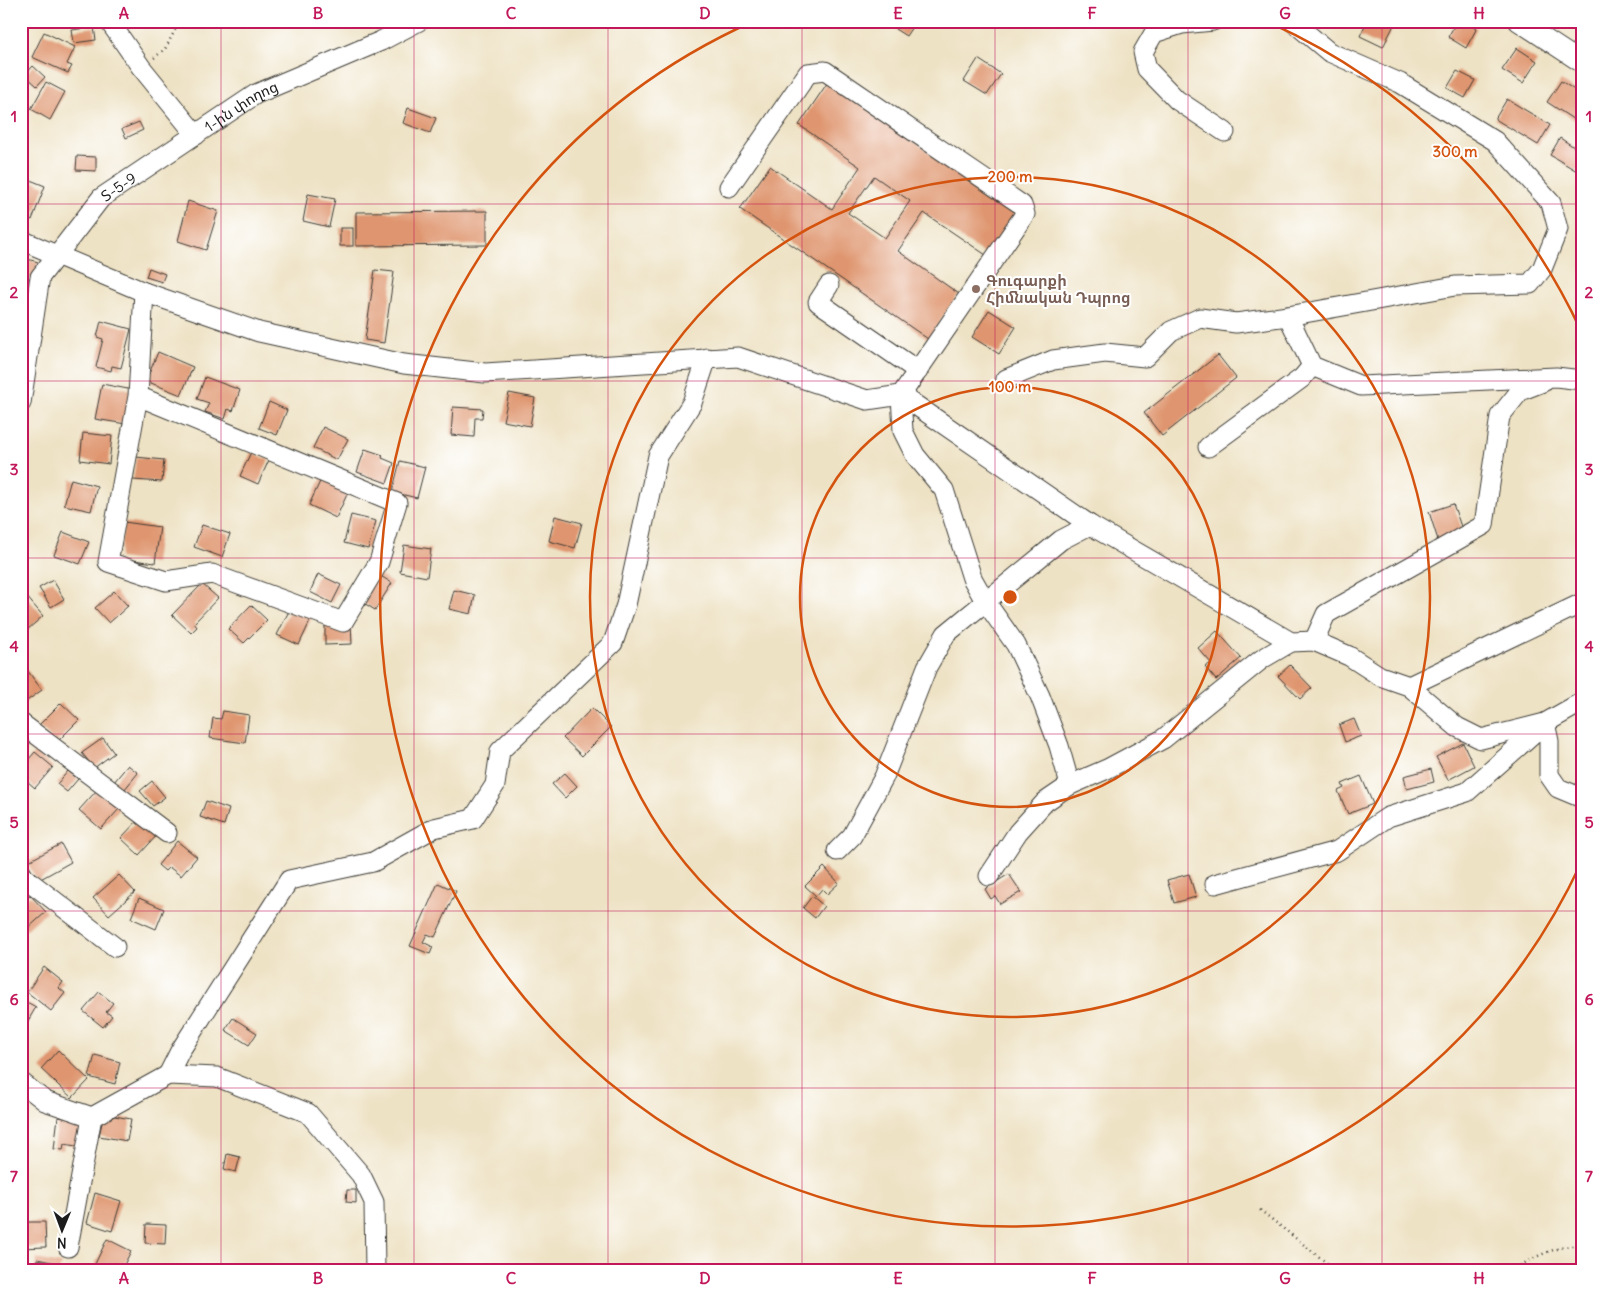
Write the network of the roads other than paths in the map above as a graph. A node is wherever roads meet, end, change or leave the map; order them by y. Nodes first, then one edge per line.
1 (109, 21) edge
2 (419, 21) edge
3 (1213, 21) edge
4 (1292, 21) edge
5 (1518, 21) edge
6 (1582, 63) edge
7 (1226, 132) dead end
8 (196, 135) junction
9 (730, 187) dead end
10 (21, 240) edge
11 (57, 256) junction
12 (829, 285) dead end
13 (144, 292) junction
14 (1288, 316) junction
15 (708, 358) junction
16 (1312, 366) junction
17 (918, 372) junction
18 (1556, 377) junction
19 (1006, 379) dead end
20 (1582, 380) edge
21 (138, 396) junction
22 (901, 396) junction
23 (21, 403) edge
24 (1208, 447) dead end
25 (1090, 526) junction
26 (985, 601) junction
27 (1582, 603) edge
28 (1314, 641) junction
29 (1291, 642) junction
30 (1409, 686) junction
31 (1582, 702) edge
32 (21, 723) edge
33 (1545, 723) junction
34 (1070, 785) junction
35 (1582, 798) edge
36 (167, 832) dead end
37 (837, 851) dead end
38 (21, 875) edge
39 (988, 876) dead end
40 (1215, 884) dead end
41 (116, 947) dead end
42 (168, 1076) junction
43 (21, 1082) edge
44 (92, 1117) junction
45 (68, 1247) dead end
46 (375, 1271) edge

1 - 8 street, 1-ին փողոց
2 - 8 street, 1-ին փողոց / Տ-5-9
3 - 7 street
4 - 14 street
5 - 6 street
8 - 11 street, Տ-5-9 / Տ-5-9
9 - 17 street
10 - 11 street
11 - 13 street
11 - 23 street, Տ-5-9
12 - 17 street
13 - 15 street
13 - 21 street
14 - 16 street
14 - 19 street
15 - 22 street
15 - 42 street
16 - 18 street
16 - 24 street
17 - 22 street
18 - 20 street
18 - 28 street
21 - 21 street
22 - 25 street
22 - 26 street
25 - 26 street
25 - 29 street
26 - 34 street
26 - 37 street
27 - 30 street
28 - 29 street
28 - 30 street
29 - 34 street
30 - 33 street
31 - 33 street
32 - 36 street
33 - 35 street
33 - 40 street
34 - 39 street
38 - 41 street
42 - 44 street
42 - 46 street
43 - 44 street
44 - 45 street

